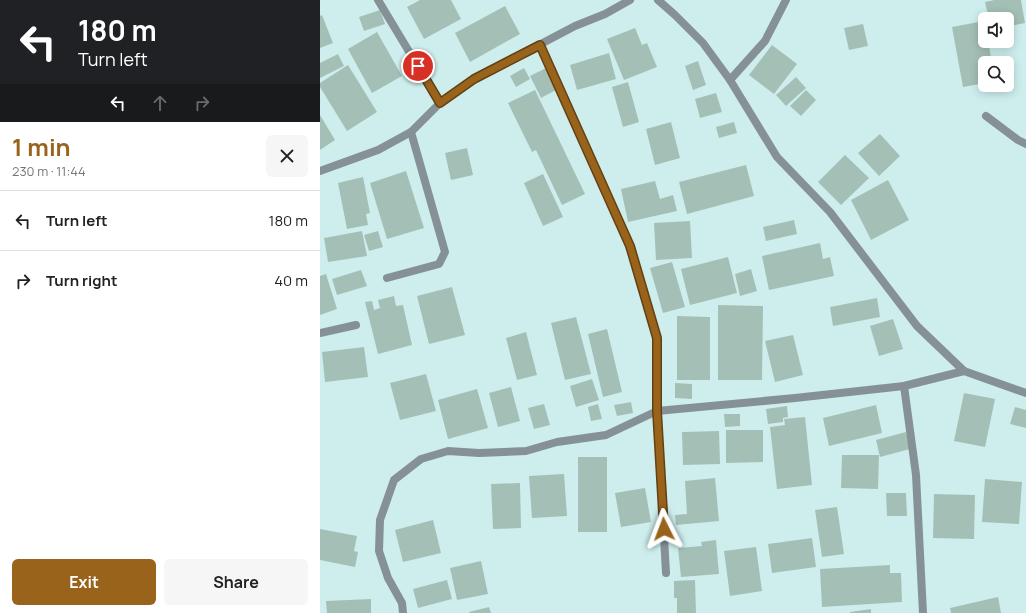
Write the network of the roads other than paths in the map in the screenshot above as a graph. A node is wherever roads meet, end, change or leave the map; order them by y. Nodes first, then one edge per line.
1 (378, 0) edge
2 (630, 0) edge
3 (658, 0) edge
4 (786, 0) edge
5 (540, 45) junction
6 (730, 80) junction
7 (440, 103) junction
8 (986, 116) dead end
9 (411, 132) junction
10 (1026, 144) edge
11 (320, 170) edge
12 (387, 278) dead end
13 (356, 325) dead end
14 (320, 333) edge
15 (964, 371) junction
16 (904, 386) junction
17 (1026, 393) edge
18 (657, 411) junction
19 (666, 573) dead end
20 (403, 613) edge
21 (923, 613) edge

1 - 7 street
2 - 5 street
3 - 6 street
4 - 6 street
5 - 7 street
5 - 18 street
6 - 15 street
7 - 9 street
8 - 10 street
9 - 11 street
9 - 12 street
13 - 14 street
15 - 16 street
15 - 17 street
16 - 18 street
16 - 21 street
18 - 19 street
18 - 20 street

